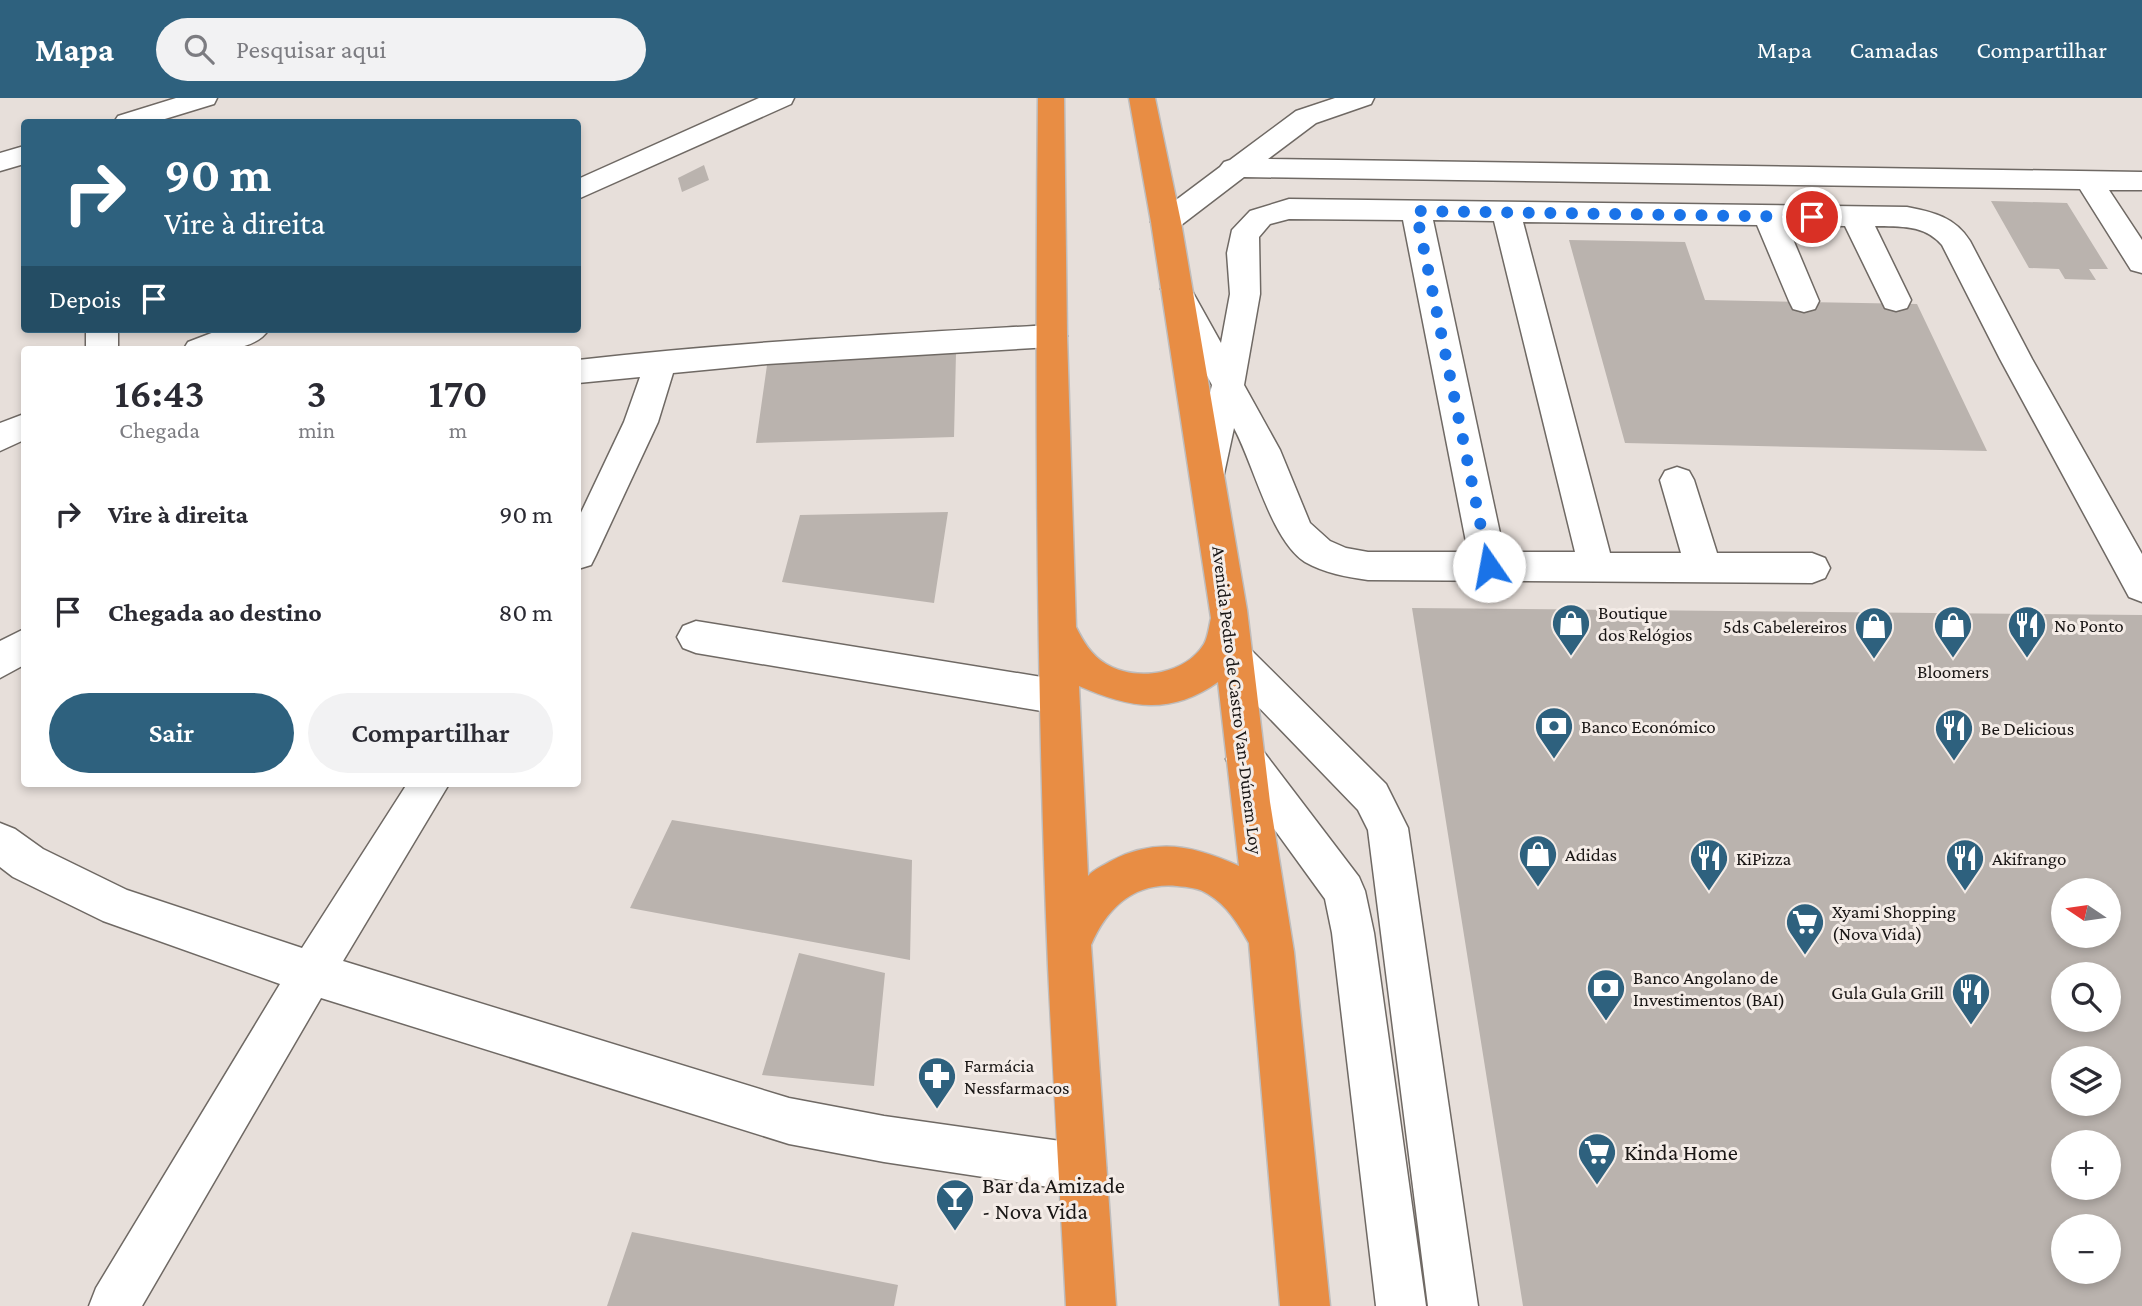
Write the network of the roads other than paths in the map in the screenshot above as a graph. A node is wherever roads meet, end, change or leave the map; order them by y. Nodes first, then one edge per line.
1 (112, 98) edge
2 (204, 98) edge
3 (781, 98) edge
4 (1051, 98) edge
5 (1142, 98) edge
6 (1362, 98) edge
7 (108, 119) edge
8 (138, 119) edge
9 (21, 156) edge
10 (0, 162) edge
11 (1234, 168) junction
12 (2088, 180) junction
13 (2142, 181) edge
14 (581, 189) edge
15 (1416, 211) junction
16 (1506, 212) junction
17 (1768, 216) junction
18 (1856, 218) junction
19 (1166, 222) junction
20 (2142, 263) edge
21 (1175, 287) junction
22 (1896, 300) dead end
23 (1804, 301) dead end
24 (243, 333) edge
25 (1051, 336) junction
26 (209, 346) edge
27 (661, 361) junction
28 (581, 371) edge
29 (1227, 384) junction
30 (21, 428) edge
31 (0, 438) edge
32 (1207, 474) junction
33 (1676, 480) dead end
34 (581, 549) edge
35 (1489, 566) junction
36 (1596, 566) junction
37 (1703, 567) junction
38 (1812, 568) dead end
39 (2142, 587) edge
40 (1229, 610) junction
41 (1057, 619) junction
42 (696, 638) dead end
43 (21, 647) edge
44 (1233, 656) junction
45 (0, 662) edge
46 (1060, 698) junction
47 (1246, 759) junction
48 (427, 787) edge
49 (0, 842) edge
50 (1272, 952) junction
51 (1070, 965) junction
52 (311, 973) junction
53 (1082, 1168) junction
54 (114, 1306) edge
55 (1091, 1306) edge
56 (1305, 1306) edge
57 (1401, 1306) edge
58 (1453, 1306) edge

1 - 7 street
2 - 8 street
3 - 14 street
4 - 25 highway
5 - 19 highway, Avenida Pedro de Castro Van-Dúnem Loy
6 - 11 street
9 - 10 street
11 - 12 street
11 - 19 street
12 - 13 street
12 - 20 street
15 - 16 street
15 - 29 street
15 - 35 street
16 - 17 street
16 - 36 street
17 - 18 street
17 - 23 street
18 - 22 street
18 - 39 street
19 - 21 highway, Avenida Pedro de Castro Van-Dúnem Loy
21 - 29 street
21 - 32 highway, Avenida Pedro de Castro Van-Dúnem Loy
24 - 26 street
25 - 27 street
25 - 41 highway
27 - 28 street
27 - 34 street
29 - 32 street
29 - 35 street
30 - 31 street
32 - 40 highway, Avenida Pedro de Castro Van-Dúnem Loy
33 - 37 street
35 - 36 street
36 - 37 street
37 - 38 street
40 - 41 highway
40 - 44 highway, Avenida Pedro de Castro Van-Dúnem Loy
41 - 46 highway
42 - 46 street
43 - 45 street
44 - 47 highway, Avenida Pedro de Castro Van-Dúnem Loy
44 - 58 street
46 - 51 highway
47 - 50 highway, Avenida Pedro de Castro Van-Dúnem Loy
47 - 57 street
48 - 52 street
49 - 52 street
50 - 51 highway
50 - 56 highway, Avenida Pedro de Castro Van-Dúnem Loy
51 - 53 highway
52 - 53 street
52 - 54 street
53 - 55 highway

